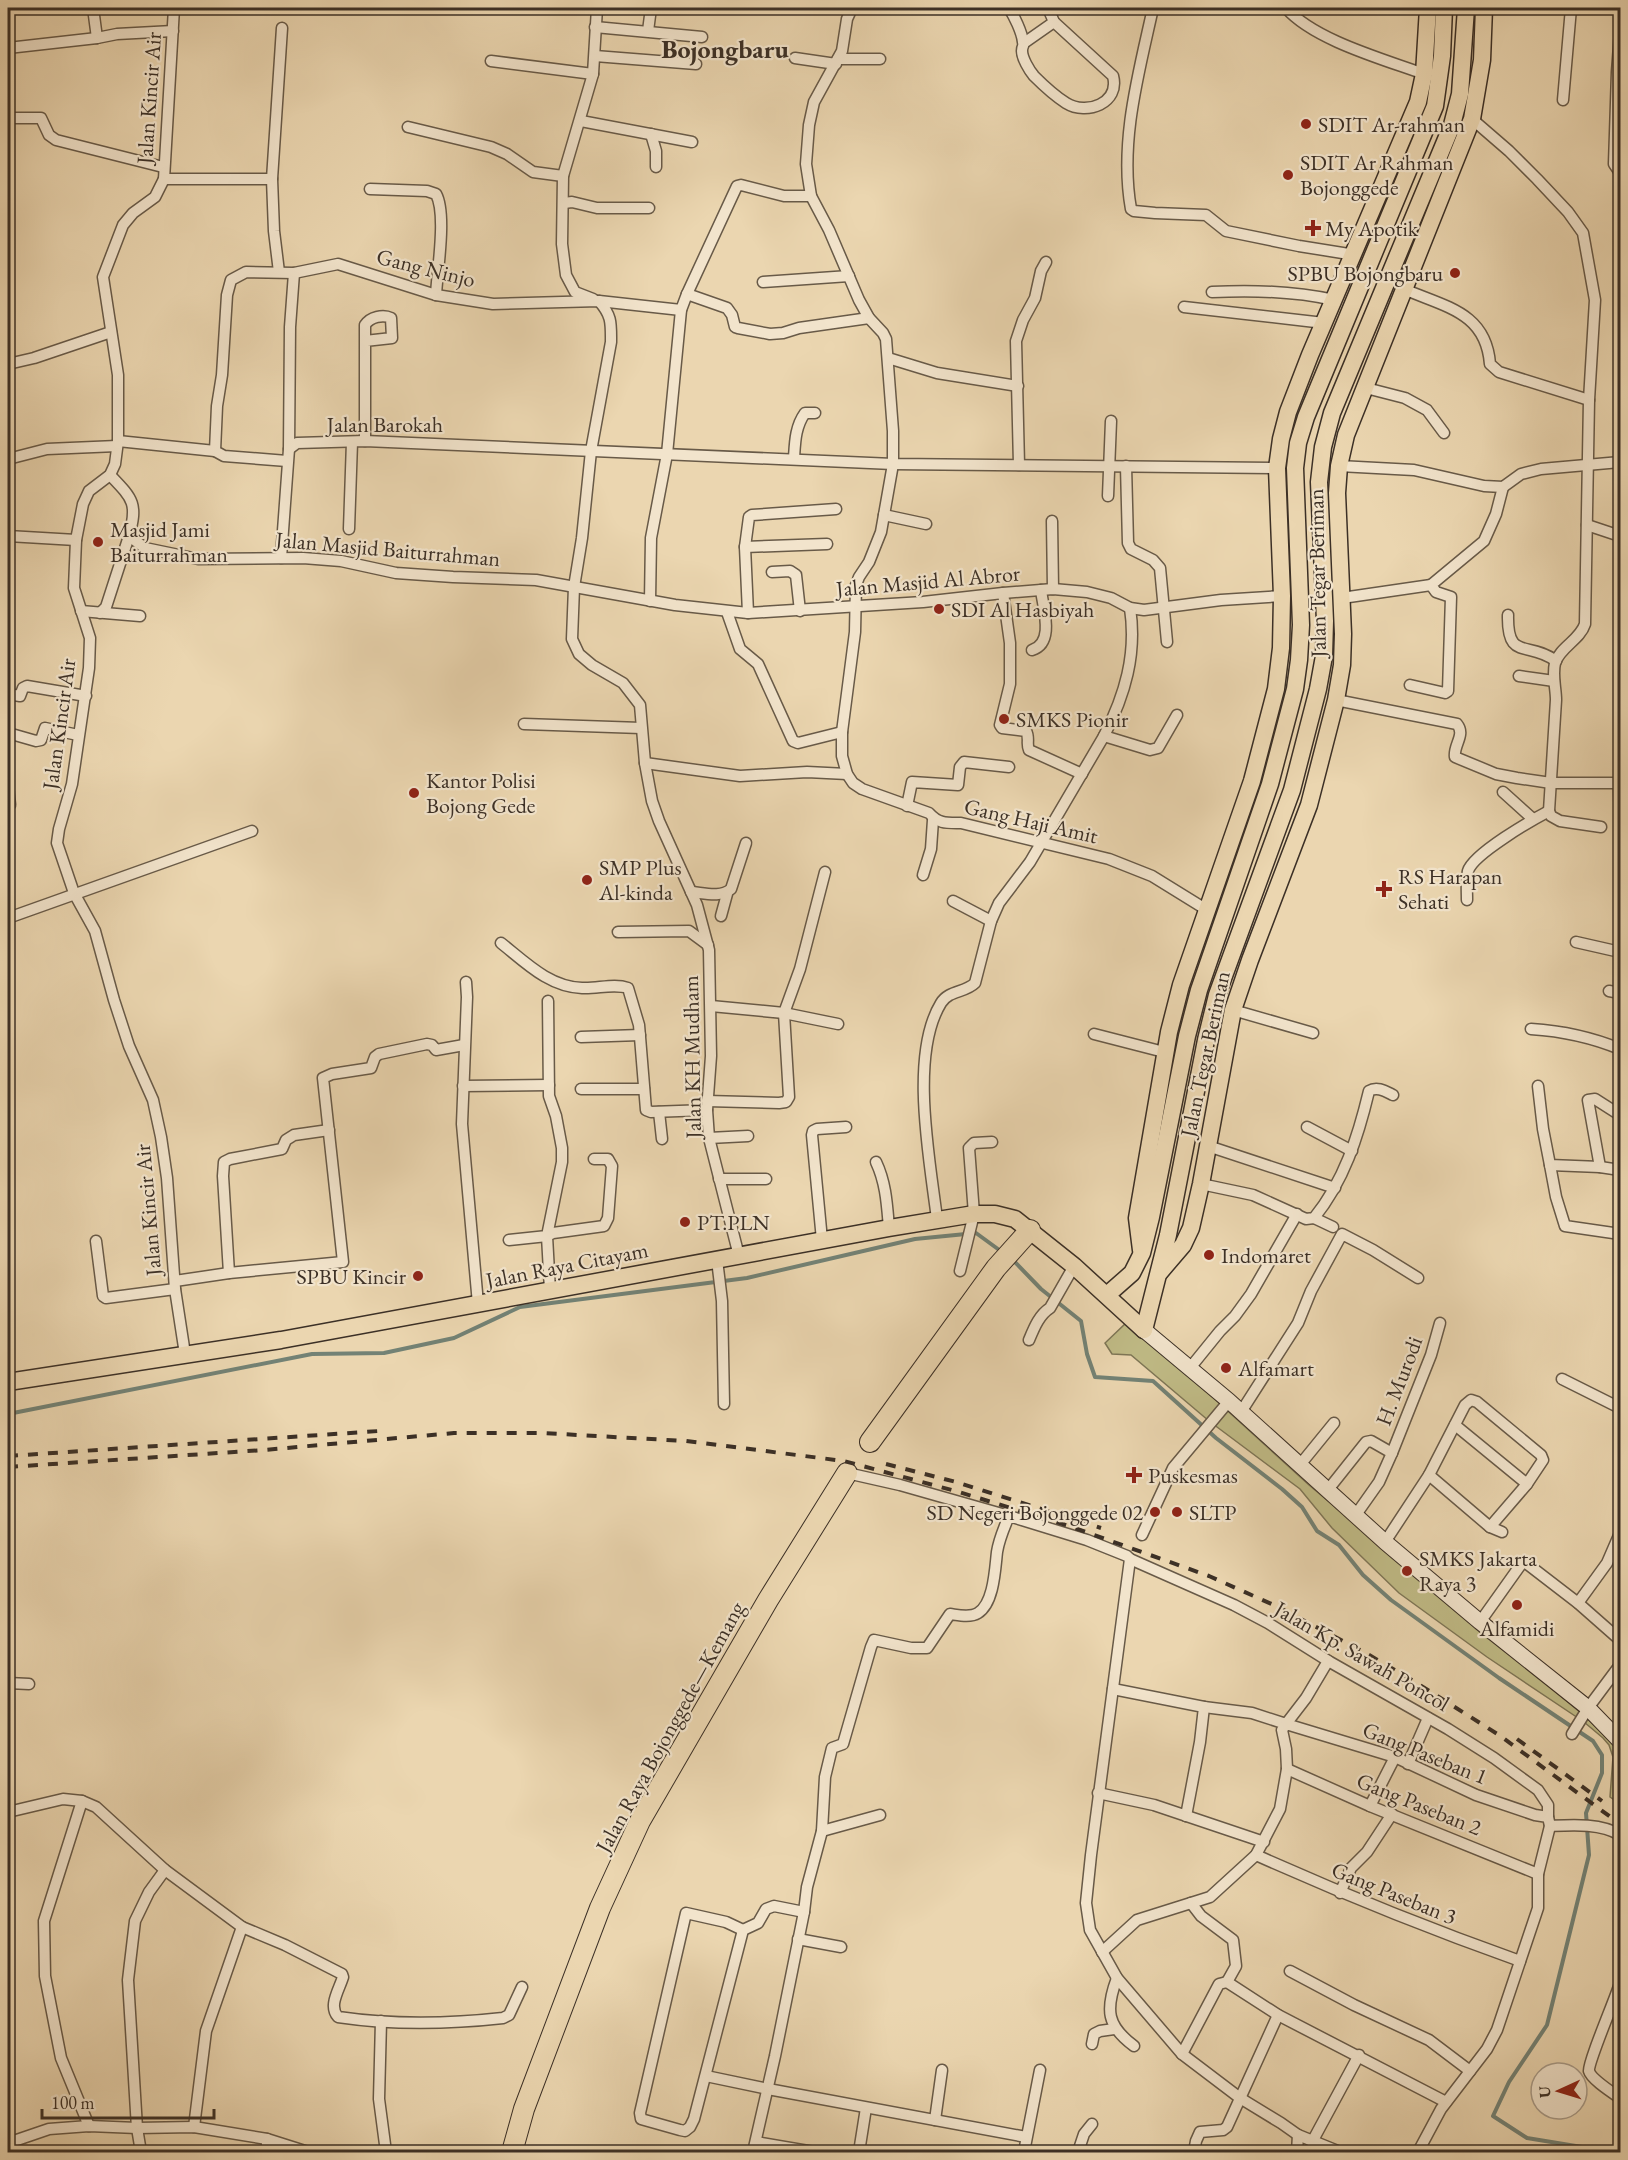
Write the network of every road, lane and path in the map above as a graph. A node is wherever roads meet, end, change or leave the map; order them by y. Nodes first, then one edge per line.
1 (93, 8) edge
2 (174, 8) edge
3 (597, 8) edge
4 (651, 8) edge
5 (852, 8) edge
6 (1009, 8) edge
7 (1048, 8) edge
8 (1153, 8) edge
9 (1286, 8) edge
10 (1428, 8) edge
11 (1484, 8) edge
12 (1570, 8) edge
13 (1444, 12) edge
14 (1466, 12) edge
15 (1054, 22) junction
16 (595, 27) junction
17 (282, 28) dead end
18 (173, 31) junction
19 (648, 31) junction
20 (1620, 32) edge
21 (702, 37) dead end
22 (97, 38) junction
23 (1024, 44) junction
24 (8, 48) edge
25 (595, 56) junction
26 (795, 58) dead end
27 (879, 59) dead end
28 (491, 61) dead end
29 (837, 62) junction
30 (696, 63) dead end
31 (1619, 72) edge
32 (593, 74) junction
33 (1424, 74) junction
34 (1563, 100) dead end
35 (8, 118) edge
36 (1472, 119) junction
37 (580, 121) junction
38 (408, 128) dead end
39 (1617, 128) edge
40 (651, 134) junction
41 (692, 142) dead end
42 (656, 166) dead end
43 (164, 173) junction
44 (1620, 173) edge
45 (563, 176) junction
46 (272, 179) junction
47 (370, 189) dead end
48 (812, 196) junction
49 (564, 203) junction
50 (649, 208) dead end
51 (1381, 212) junction
52 (1410, 225) junction
53 (1427, 231) junction
54 (1354, 255) junction
55 (1046, 262) dead end
56 (279, 272) junction
57 (294, 273) junction
58 (849, 276) junction
59 (763, 282) dead end
60 (1404, 289) junction
61 (1212, 292) dead end
62 (687, 294) junction
63 (436, 295) junction
64 (1334, 300) junction
65 (599, 301) junction
66 (1184, 307) dead end
67 (681, 310) junction
68 (869, 318) junction
69 (1324, 323) junction
70 (111, 332) junction
71 (365, 341) dead end
72 (888, 358) junction
73 (8, 364) edge
74 (1018, 386) junction
75 (1366, 388) junction
76 (1589, 400) junction
77 (816, 413) dead end
78 (1111, 421) dead end
79 (1444, 433) dead end
80 (364, 441) junction
81 (352, 442) junction
82 (118, 444) junction
83 (289, 449) junction
84 (591, 451) junction
85 (215, 452) junction
86 (667, 454) junction
87 (794, 458) junction
88 (8, 459) edge
89 (287, 461) junction
90 (1620, 462) edge
91 (893, 464) junction
92 (1019, 465) junction
93 (1588, 465) junction
94 (1109, 466) junction
95 (1126, 466) junction
96 (1339, 466) junction
97 (1277, 468) junction
98 (111, 475) junction
99 (1503, 487) junction
100 (1108, 496) dead end
101 (836, 509) dead end
102 (884, 515) junction
103 (1052, 521) dead end
104 (926, 524) dead end
105 (1587, 525) junction
106 (350, 529) dead end
107 (1339, 533) junction
108 (8, 536) edge
109 (129, 536) junction
110 (1620, 536) edge
111 (76, 540) junction
112 (827, 544) dead end
113 (745, 547) junction
114 (281, 558) junction
115 (1323, 566) junction
116 (772, 572) dead end
117 (1431, 585) junction
118 (574, 587) junction
119 (1053, 589) junction
120 (1041, 590) junction
121 (1003, 593) junction
122 (1282, 596) junction
123 (1342, 598) junction
124 (650, 601) junction
125 (856, 607) junction
126 (1130, 608) junction
127 (1164, 609) junction
128 (81, 611) junction
129 (800, 611) junction
130 (727, 612) junction
131 (99, 613) junction
132 (748, 613) junction
133 (1508, 615) dead end
134 (140, 616) dead end
135 (1167, 642) dead end
136 (1032, 650) dead end
137 (1556, 661) junction
138 (1519, 675) dead end
139 (1554, 681) junction
140 (1410, 685) dead end
141 (8, 694) edge
142 (86, 696) junction
143 (1336, 700) junction
144 (1177, 714) dead end
145 (524, 724) dead end
146 (641, 728) junction
147 (1285, 730) junction
148 (842, 732) junction
149 (8, 733) edge
150 (78, 735) junction
151 (1104, 736) junction
152 (1307, 736) junction
153 (645, 763) junction
154 (1008, 767) dead end
155 (847, 774) junction
156 (1082, 774) junction
157 (1551, 783) junction
158 (1620, 783) edge
159 (8, 786) edge
160 (1503, 792) dead end
161 (10, 805) dead end
162 (907, 806) junction
163 (1549, 811) junction
164 (1533, 819) junction
165 (933, 820) junction
166 (1620, 822) edge
167 (1601, 827) dead end
168 (252, 831) dead end
169 (746, 843) dead end
170 (1041, 844) junction
171 (825, 872) dead end
172 (923, 875) dead end
173 (691, 892) junction
174 (74, 893) junction
175 (727, 894) junction
176 (1467, 900) dead end
177 (953, 901) dead end
178 (1208, 910) junction
179 (721, 916) dead end
180 (8, 918) edge
181 (991, 921) junction
182 (618, 932) dead end
183 (1576, 942) dead end
184 (501, 943) dead end
185 (709, 948) junction
186 (1620, 952) edge
187 (466, 982) dead end
188 (548, 1001) dead end
189 (711, 1006) junction
190 (1233, 1010) junction
191 (784, 1013) junction
192 (838, 1024) dead end
193 (1531, 1029) dead end
194 (1168, 1032) junction
195 (1313, 1033) dead end
196 (1094, 1034) dead end
197 (640, 1035) junction
198 (1187, 1036) junction
199 (581, 1037) dead end
200 (1206, 1040) junction
201 (1226, 1045) junction
202 (464, 1046) junction
203 (1620, 1049) edge
204 (1164, 1052) junction
205 (549, 1085) junction
206 (463, 1086) junction
207 (1538, 1086) dead end
208 (581, 1089) dead end
209 (644, 1089) junction
210 (1393, 1095) dead end
211 (707, 1106) junction
212 (659, 1112) junction
213 (1620, 1115) edge
214 (846, 1127) dead end
215 (1306, 1127) dead end
216 (329, 1130) junction
217 (748, 1136) dead end
218 (709, 1138) junction
219 (662, 1139) dead end
220 (992, 1142) dead end
221 (1208, 1146) junction
222 (1352, 1151) junction
223 (594, 1159) dead end
224 (876, 1162) dead end
225 (1550, 1165) junction
226 (1600, 1167) junction
227 (1620, 1170) edge
228 (719, 1179) junction
229 (766, 1179) dead end
230 (1201, 1184) junction
231 (1335, 1188) junction
232 (1297, 1214) junction
233 (1314, 1218) junction
234 (937, 1219) junction
235 (973, 1220) junction
236 (1333, 1227) dead end
237 (889, 1228) junction
238 (1030, 1230) junction
239 (1620, 1234) edge
240 (547, 1236) junction
241 (509, 1240) dead end
242 (822, 1240) junction
243 (96, 1241) dead end
244 (1142, 1253) junction
245 (739, 1256) junction
246 (1074, 1266) junction
247 (718, 1267) junction
248 (960, 1272) dead end
249 (229, 1273) junction
250 (1157, 1275) junction
251 (1418, 1278) dead end
252 (175, 1285) junction
253 (550, 1290) junction
254 (1107, 1295) junction
255 (478, 1304) junction
256 (1440, 1323) dead end
257 (1144, 1330) junction
258 (1029, 1340) dead end
259 (185, 1354) junction
260 (1190, 1368) junction
261 (1562, 1379) dead end
262 (8, 1382) edge
263 (1228, 1401) junction
264 (724, 1404) dead end
265 (1620, 1408) edge
266 (1241, 1412) junction
267 (1334, 1423) dead end
268 (1455, 1425) junction
269 (870, 1442) dead end
270 (1392, 1453) junction
271 (1299, 1466) junction
272 (847, 1473) joint
273 (1429, 1475) junction
274 (1527, 1484) junction
275 (1327, 1491) junction
276 (1008, 1516) junction
277 (1355, 1516) junction
278 (1490, 1527) junction
279 (1502, 1532) dead end
280 (1620, 1533) edge
281 (1142, 1535) dead end
282 (1385, 1542) junction
283 (1130, 1559) junction
284 (1578, 1603) junction
285 (1480, 1622) junction
286 (1620, 1640) edge
287 (1328, 1660) junction
288 (1620, 1665) edge
289 (8, 1683) edge
290 (29, 1684) dead end
291 (1113, 1689) junction
292 (1204, 1707) junction
293 (1588, 1708) junction
294 (1428, 1718) junction
295 (1286, 1724) junction
296 (1572, 1734) dead end
297 (1620, 1741) edge
298 (1395, 1757) junction
299 (1408, 1764) junction
300 (1287, 1769) junction
301 (1098, 1793) junction
302 (82, 1801) junction
303 (1370, 1806) junction
304 (8, 1812) edge
305 (1392, 1814) junction
306 (880, 1815) dead end
307 (1186, 1816) junction
308 (1549, 1821) junction
309 (822, 1832) junction
310 (1620, 1835) edge
311 (1264, 1842) junction
312 (1257, 1855) junction
313 (165, 1870) junction
314 (1538, 1874) junction
315 (1340, 1893) junction
316 (1191, 1903) junction
317 (804, 1912) junction
318 (242, 1927) junction
319 (743, 1930) junction
320 (798, 1940) junction
321 (841, 1947) dead end
322 (1102, 1952) junction
323 (1520, 1962) junction
324 (1290, 1971) dead end
325 (1118, 1978) junction
326 (1227, 1982) junction
327 (1620, 1983) edge
328 (522, 1987) dead end
329 (1278, 2015) junction
330 (381, 2021) junction
331 (1114, 2029) junction
332 (1092, 2044) dead end
333 (1134, 2046) dead end
334 (1182, 2054) junction
335 (1359, 2055) junction
336 (942, 2070) dead end
337 (1040, 2070) dead end
338 (1470, 2071) junction
339 (706, 2076) junction
340 (768, 2090) junction
341 (1240, 2098) junction
342 (1620, 2098) edge
343 (1446, 2102) junction
344 (866, 2108) junction
345 (935, 2120) junction
346 (1092, 2124) dead end
347 (89, 2126) junction
348 (194, 2127) junction
349 (137, 2128) junction
350 (1298, 2135) junction
351 (1026, 2137) junction
352 (267, 2139) junction
353 (1312, 2142) junction
354 (8, 2143) edge
355 (755, 2147) edge
356 (141, 2152) edge
357 (267, 2152) edge
358 (308, 2152) edge
359 (386, 2152) edge
360 (512, 2152) edge
361 (814, 2152) edge
362 (858, 2152) edge
363 (1024, 2152) edge
364 (1078, 2152) edge
365 (1194, 2152) edge
366 (1297, 2152) edge
367 (1340, 2152) edge
368 (1418, 2152) edge

1 - 22 street
2 - 18 street, Jalan Kincir Air
3 - 16 street
4 - 19 street
5 - 29 street
6 - 23 street
7 - 15 street
8 - 54 street
9 - 33 street
10 - 33 main road, Jalan Tegar Beriman
11 - 36 main road, Jalan Tegar Beriman
12 - 34 street
13 - 14 main road
13 - 51 main road, Jalan Tegar Beriman
14 - 52 main road, Jalan Tegar Beriman
15 - 23 street
15 - 23 street
16 - 19 street
16 - 25 street
17 - 46 street
18 - 22 street
18 - 43 street, Jalan Kincir Air
19 - 21 street
20 - 31 street
22 - 24 street
25 - 30 street
25 - 32 street
26 - 29 street
27 - 29 street
28 - 32 street
29 - 48 street
31 - 39 street
32 - 37 street
33 - 51 main road, Jalan Tegar Beriman
35 - 43 street
36 - 53 main road, Jalan Tegar Beriman
36 - 76 street
37 - 40 street
37 - 45 street
38 - 45 street
39 - 44 street
40 - 41 street
40 - 42 street
43 - 46 street
43 - 70 street, Jalan Kincir Air
45 - 49 street
46 - 56 street
47 - 63 street
48 - 58 street
48 - 62 street
49 - 50 street
49 - 65 street
51 - 54 main road, Jalan Tegar Beriman
51 - 147 main road, Jalan Tegar Beriman
52 - 53 main road
52 - 115 main road, Jalan Tegar Beriman
53 - 60 main road, Jalan Tegar Beriman
54 - 64 main road, Jalan Tegar Beriman
55 - 74 street
56 - 57 street, Gang Ninjo
56 - 85 street, Gang Ninjo
57 - 63 street, Gang Ninjo
57 - 83 street
58 - 59 street
58 - 68 street
60 - 75 main road, Jalan Tegar Beriman
60 - 76 street
61 - 64 street
62 - 67 street
62 - 68 street
63 - 65 street, Gang Ninjo
64 - 69 main road, Jalan Tegar Beriman
65 - 67 street
65 - 84 street
66 - 69 street
67 - 86 street
68 - 72 street
69 - 97 main road, Jalan Tegar Beriman
70 - 73 street
70 - 82 street, Jalan Kincir Air
71 - 80 street
72 - 74 street
72 - 91 street
74 - 92 street
75 - 79 street
75 - 96 main road, Jalan Tegar Beriman
76 - 93 street
77 - 87 street
78 - 94 street
80 - 81 street, Jalan Barokah
80 - 84 street, Jalan Barokah
81 - 83 street, Jalan Barokah
81 - 106 street
82 - 85 street
82 - 88 street
82 - 98 street, Jalan Kincir Air
83 - 89 street
84 - 86 street, Jalan Barokah
84 - 118 street
85 - 89 street
86 - 87 street, Jalan Barokah
86 - 124 street
87 - 91 street, Jalan Barokah
89 - 114 street
90 - 93 street
91 - 92 street, Jalan Barokah
91 - 102 street
92 - 94 street, Jalan Barokah
93 - 99 street
93 - 105 street
94 - 95 street, Jalan Barokah
94 - 100 street
95 - 97 street, Jalan Barokah
95 - 127 street
96 - 99 street
96 - 107 main road, Jalan Tegar Beriman
97 - 122 main road, Jalan Tegar Beriman
98 - 109 street
98 - 111 street, Jalan Kincir Air
99 - 117 street
101 - 113 street
102 - 104 street
102 - 125 street
103 - 119 street
105 - 110 street
105 - 137 street
107 - 115 main road
107 - 123 main road, Jalan Tegar Beriman
108 - 111 street
109 - 114 street, Jalan Masjid Baiturrahman
109 - 131 street
111 - 128 street, Jalan Kincir Air
112 - 113 street
113 - 132 street
114 - 118 street, Jalan Masjid Baiturrahman
115 - 152 main road, Jalan Tegar Beriman
116 - 129 street
117 - 123 street
117 - 140 street
118 - 124 street, Jalan Masjid Al Abror
118 - 146 street, Jalan KH Mudham
119 - 120 street, Jalan Masjid Al Abror
119 - 126 street, Jalan Masjid Al Abror
120 - 121 street, Jalan Masjid Al Abror
120 - 136 street
121 - 125 street, Jalan Masjid Al Abror
121 - 156 street
122 - 127 street, Jalan Masjid Al Abror
122 - 178 main road, Jalan Tegar Beriman
123 - 143 main road, Jalan Tegar Beriman
124 - 130 street, Jalan Masjid Al Abror
125 - 129 street, Jalan Masjid Al Abror
125 - 148 street
126 - 127 street, Jalan Masjid Al Abror
126 - 151 street
127 - 135 street
128 - 131 street
128 - 142 street, Jalan Kincir Air
129 - 132 street, Jalan Masjid Al Abror
130 - 132 street, Jalan Masjid Al Abror
130 - 148 street
131 - 134 street
133 - 137 street
137 - 139 street
138 - 139 street
139 - 157 street
141 - 142 street
142 - 150 street, Jalan Kincir Air
143 - 157 street
143 - 190 main road, Jalan Tegar Beriman
144 - 151 street
145 - 146 street
146 - 153 street, Jalan KH Mudham
147 - 152 main road
147 - 198 main road, Jalan Tegar Beriman
148 - 155 street
149 - 150 street
150 - 174 street, Jalan Kincir Air
151 - 156 street
152 - 200 main road, Jalan Tegar Beriman
153 - 155 street
153 - 173 street, Jalan KH Mudham
154 - 162 street
155 - 162 street, Gang Haji Amit
156 - 170 street
157 - 158 street
157 - 163 street
158 - 166 street
159 - 161 street
160 - 164 street
162 - 165 street, Gang Haji Amit
163 - 164 street
163 - 167 street
164 - 176 street
165 - 170 street, Gang Haji Amit
165 - 172 street
168 - 174 street
169 - 175 street
170 - 178 street, Gang Haji Amit
170 - 181 street
171 - 191 street
173 - 175 street
173 - 185 street, Jalan KH Mudham
174 - 180 street
174 - 252 street, Jalan Kincir Air
175 - 179 street
177 - 181 street
178 - 194 main road, Jalan Tegar Beriman
181 - 234 street
182 - 185 street
183 - 186 street
184 - 197 street
185 - 189 street, Jalan KH Mudham
187 - 202 street
188 - 205 street
189 - 191 street
189 - 211 street, Jalan KH Mudham
190 - 195 street
190 - 201 main road, Jalan Tegar Beriman
191 - 192 street
191 - 211 street
193 - 203 street
194 - 198 main road
194 - 204 main road, Jalan Tegar Beriman
196 - 204 street
197 - 199 street
197 - 209 street
198 - 244 main road, Jalan Tegar Beriman
200 - 201 main road
200 - 250 main road, Jalan Tegar Beriman
201 - 221 main road, Jalan Tegar Beriman
202 - 206 street
202 - 216 street
204 - 244 main road, Jalan Tegar Beriman
205 - 206 street
205 - 240 street
206 - 255 street
207 - 225 street
208 - 209 street
209 - 212 street
210 - 222 street
211 - 212 street
211 - 218 street, Jalan KH Mudham
212 - 219 street
213 - 226 street
214 - 242 street
215 - 222 street
216 - 249 street
216 - 249 street
217 - 218 street
218 - 228 street, Jalan KH Mudham
220 - 235 street
221 - 230 main road, Jalan Tegar Beriman
221 - 231 street
222 - 231 street
223 - 240 street
224 - 237 street
225 - 226 street
225 - 239 street
226 - 227 street
228 - 229 street
228 - 245 street, Jalan KH Mudham
230 - 232 street
230 - 250 main road, Jalan Tegar Beriman
231 - 233 street
232 - 233 street
232 - 260 street
233 - 236 street
234 - 235 main road, Jalan Raya Citayam
234 - 237 main road, Jalan Raya Citayam
235 - 238 main road, Jalan Raya Citayam
235 - 248 street
237 - 242 main road, Jalan Raya Citayam
238 - 246 main road, Jalan Raya Citayam
238 - 269 highway
240 - 241 street
240 - 253 street
242 - 245 main road, Jalan Raya Citayam
243 - 252 street
244 - 254 main road, Jalan Tegar Beriman
245 - 247 main road, Jalan Raya Citayam
246 - 254 main road, Jalan Raya Citayam
246 - 258 street
247 - 253 main road, Jalan Raya Citayam
247 - 264 street
249 - 252 street
250 - 257 main road, Jalan Tegar Beriman
251 - 266 street
252 - 259 street, Jalan Kincir Air
253 - 255 main road, Jalan Raya Citayam
254 - 257 main road, Jalan Raya Citayam
255 - 259 main road, Jalan Raya Citayam
256 - 270 street, H. Murodi
257 - 260 main road
259 - 262 main road, Jalan Raya Citayam
260 - 263 main road
261 - 265 street
263 - 266 main road
263 - 281 street
266 - 271 main road
267 - 271 street
268 - 273 street
268 - 274 street
268 - 274 street
270 - 275 street, H. Murodi
270 - 277 street, H. Murodi
271 - 275 main road
272 - 276 street, Jalan Kp. Sawah Poncol
272 - 360 highway, Jalan Raya Bojonggede—Kemang
273 - 278 street
273 - 282 street
274 - 278 street
275 - 277 main road
276 - 283 street, Jalan Kp. Sawah Poncol
276 - 309 street
277 - 282 main road
278 - 279 street
280 - 284 street
282 - 285 main road
283 - 287 street, Jalan Kp. Sawah Poncol
283 - 291 street
284 - 285 street
284 - 286 street
285 - 293 main road
287 - 294 street, Jalan Kp. Sawah Poncol
287 - 295 street
288 - 293 street
289 - 290 street
291 - 292 street, Gang Paseban 1
291 - 301 street
292 - 295 street, Gang Paseban 1
292 - 307 street
293 - 296 street
293 - 297 main road
294 - 299 street
294 - 308 street, Jalan Kp. Sawah Poncol
295 - 298 street, Gang Paseban 1
295 - 300 street
298 - 299 street, Gang Paseban 1
298 - 303 street
299 - 308 street, Gang Paseban 1
300 - 303 street, Gang Paseban 2
300 - 311 street
301 - 307 street
301 - 322 street
302 - 304 street
302 - 313 street
302 - 347 street
303 - 305 street, Gang Paseban 2
305 - 314 street, Gang Paseban 2
305 - 315 street
306 - 309 street
307 - 311 street
308 - 310 street, Gang Paseban 1
308 - 314 street
309 - 317 street
311 - 312 street
312 - 315 street, Gang Paseban 3
312 - 316 street
313 - 318 street
313 - 349 street
314 - 323 street
315 - 323 street, Gang Paseban 3
316 - 322 street
316 - 326 street
317 - 319 street
317 - 320 street
318 - 330 street
318 - 348 street
319 - 339 street
319 - 339 street
320 - 321 street
320 - 340 street
322 - 325 street
323 - 338 street
324 - 338 street
325 - 331 street
325 - 334 street
326 - 329 street
326 - 334 street
327 - 342 street
328 - 330 street
329 - 335 street
329 - 341 street
330 - 359 street
331 - 332 street
331 - 333 street
334 - 341 street
335 - 343 street
335 - 353 street
336 - 345 street
337 - 351 street
338 - 343 street
339 - 340 street
340 - 344 street
340 - 355 street
341 - 350 street
341 - 365 street
343 - 368 street
344 - 345 street
344 - 362 street
345 - 351 street
346 - 364 street
347 - 349 street
347 - 354 street
348 - 349 street
348 - 352 street
349 - 356 street
350 - 353 street
350 - 366 street
351 - 363 street
352 - 357 street
352 - 358 street
353 - 367 street
355 - 361 street

